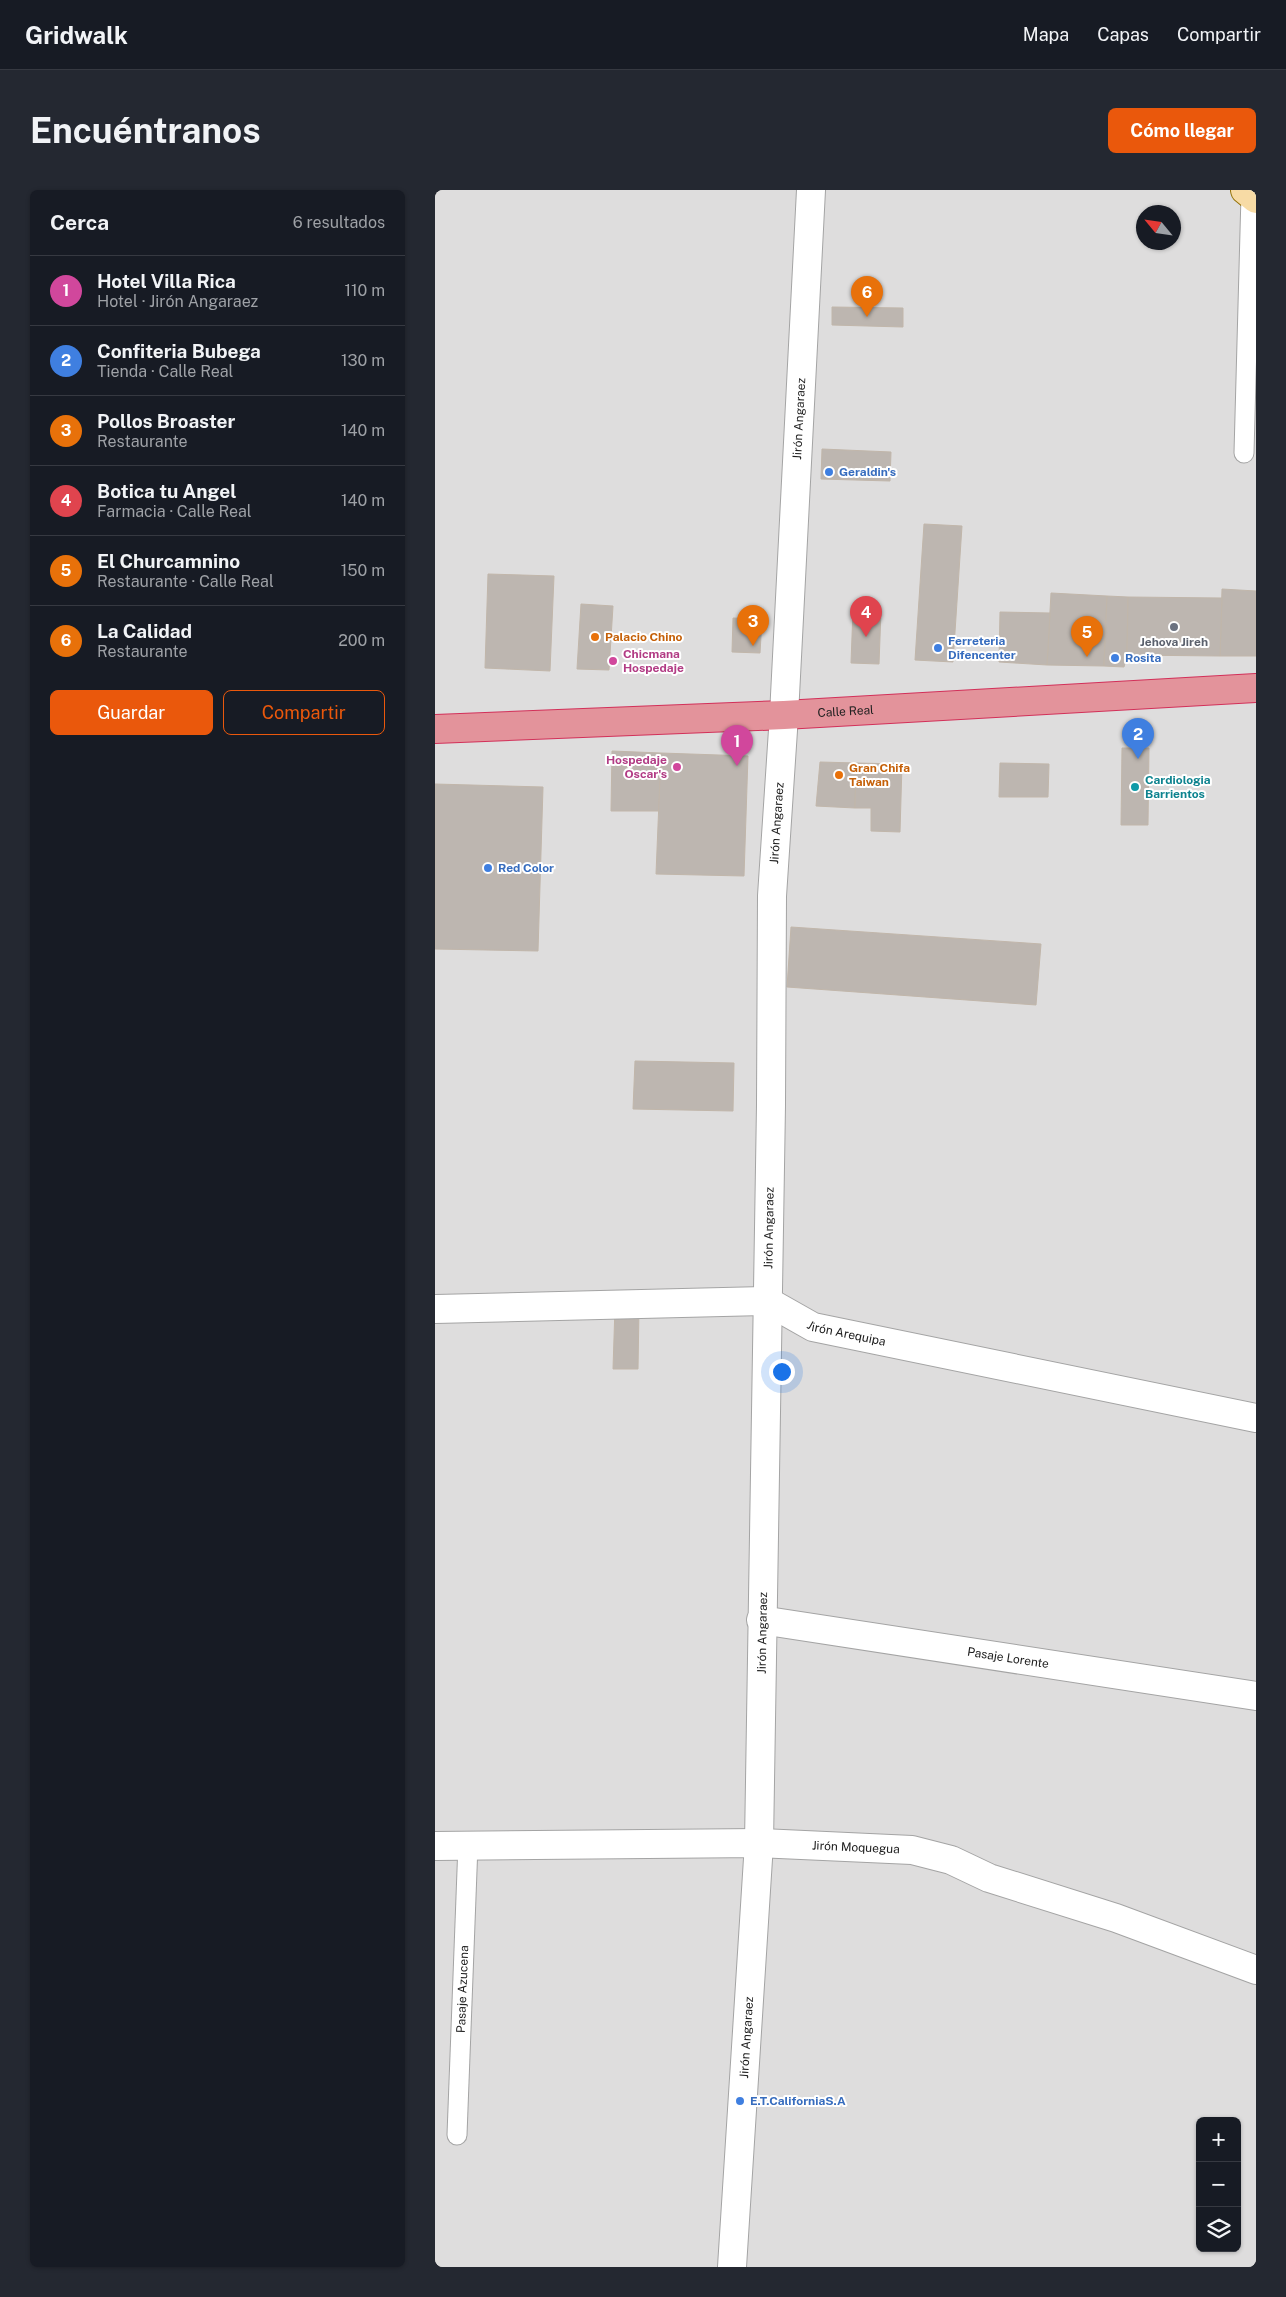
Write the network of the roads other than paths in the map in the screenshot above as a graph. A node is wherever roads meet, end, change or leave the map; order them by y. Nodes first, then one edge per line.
1 (811, 190) edge
2 (1250, 194) edge
3 (1244, 453) dead end
4 (1256, 688) edge
5 (784, 715) junction
6 (435, 729) edge
7 (767, 1301) junction
8 (435, 1309) edge
9 (1256, 1418) edge
10 (761, 1620) junction
11 (1256, 1696) edge
12 (469, 1844) junction
13 (759, 1844) junction
14 (435, 1846) edge
15 (1256, 1970) edge
16 (457, 2134) dead end
17 (733, 2267) edge

1 - 5 street, Jirón Angaraez
2 - 3 lane
4 - 5 highway, Calle Real
5 - 6 highway, Calle Real
5 - 7 street, Jirón Angaraez
7 - 8 street
7 - 9 street, Jirón Arequipa
7 - 10 street, Jirón Angaraez
10 - 11 street, Pasaje Lorente
10 - 13 street, Jirón Angaraez
12 - 13 street, Jirón Moquegua
12 - 14 street, Jirón Moquegua
12 - 16 lane, Pasaje Azucena
13 - 15 street, Jirón Moquegua
13 - 17 street, Jirón Angaraez

